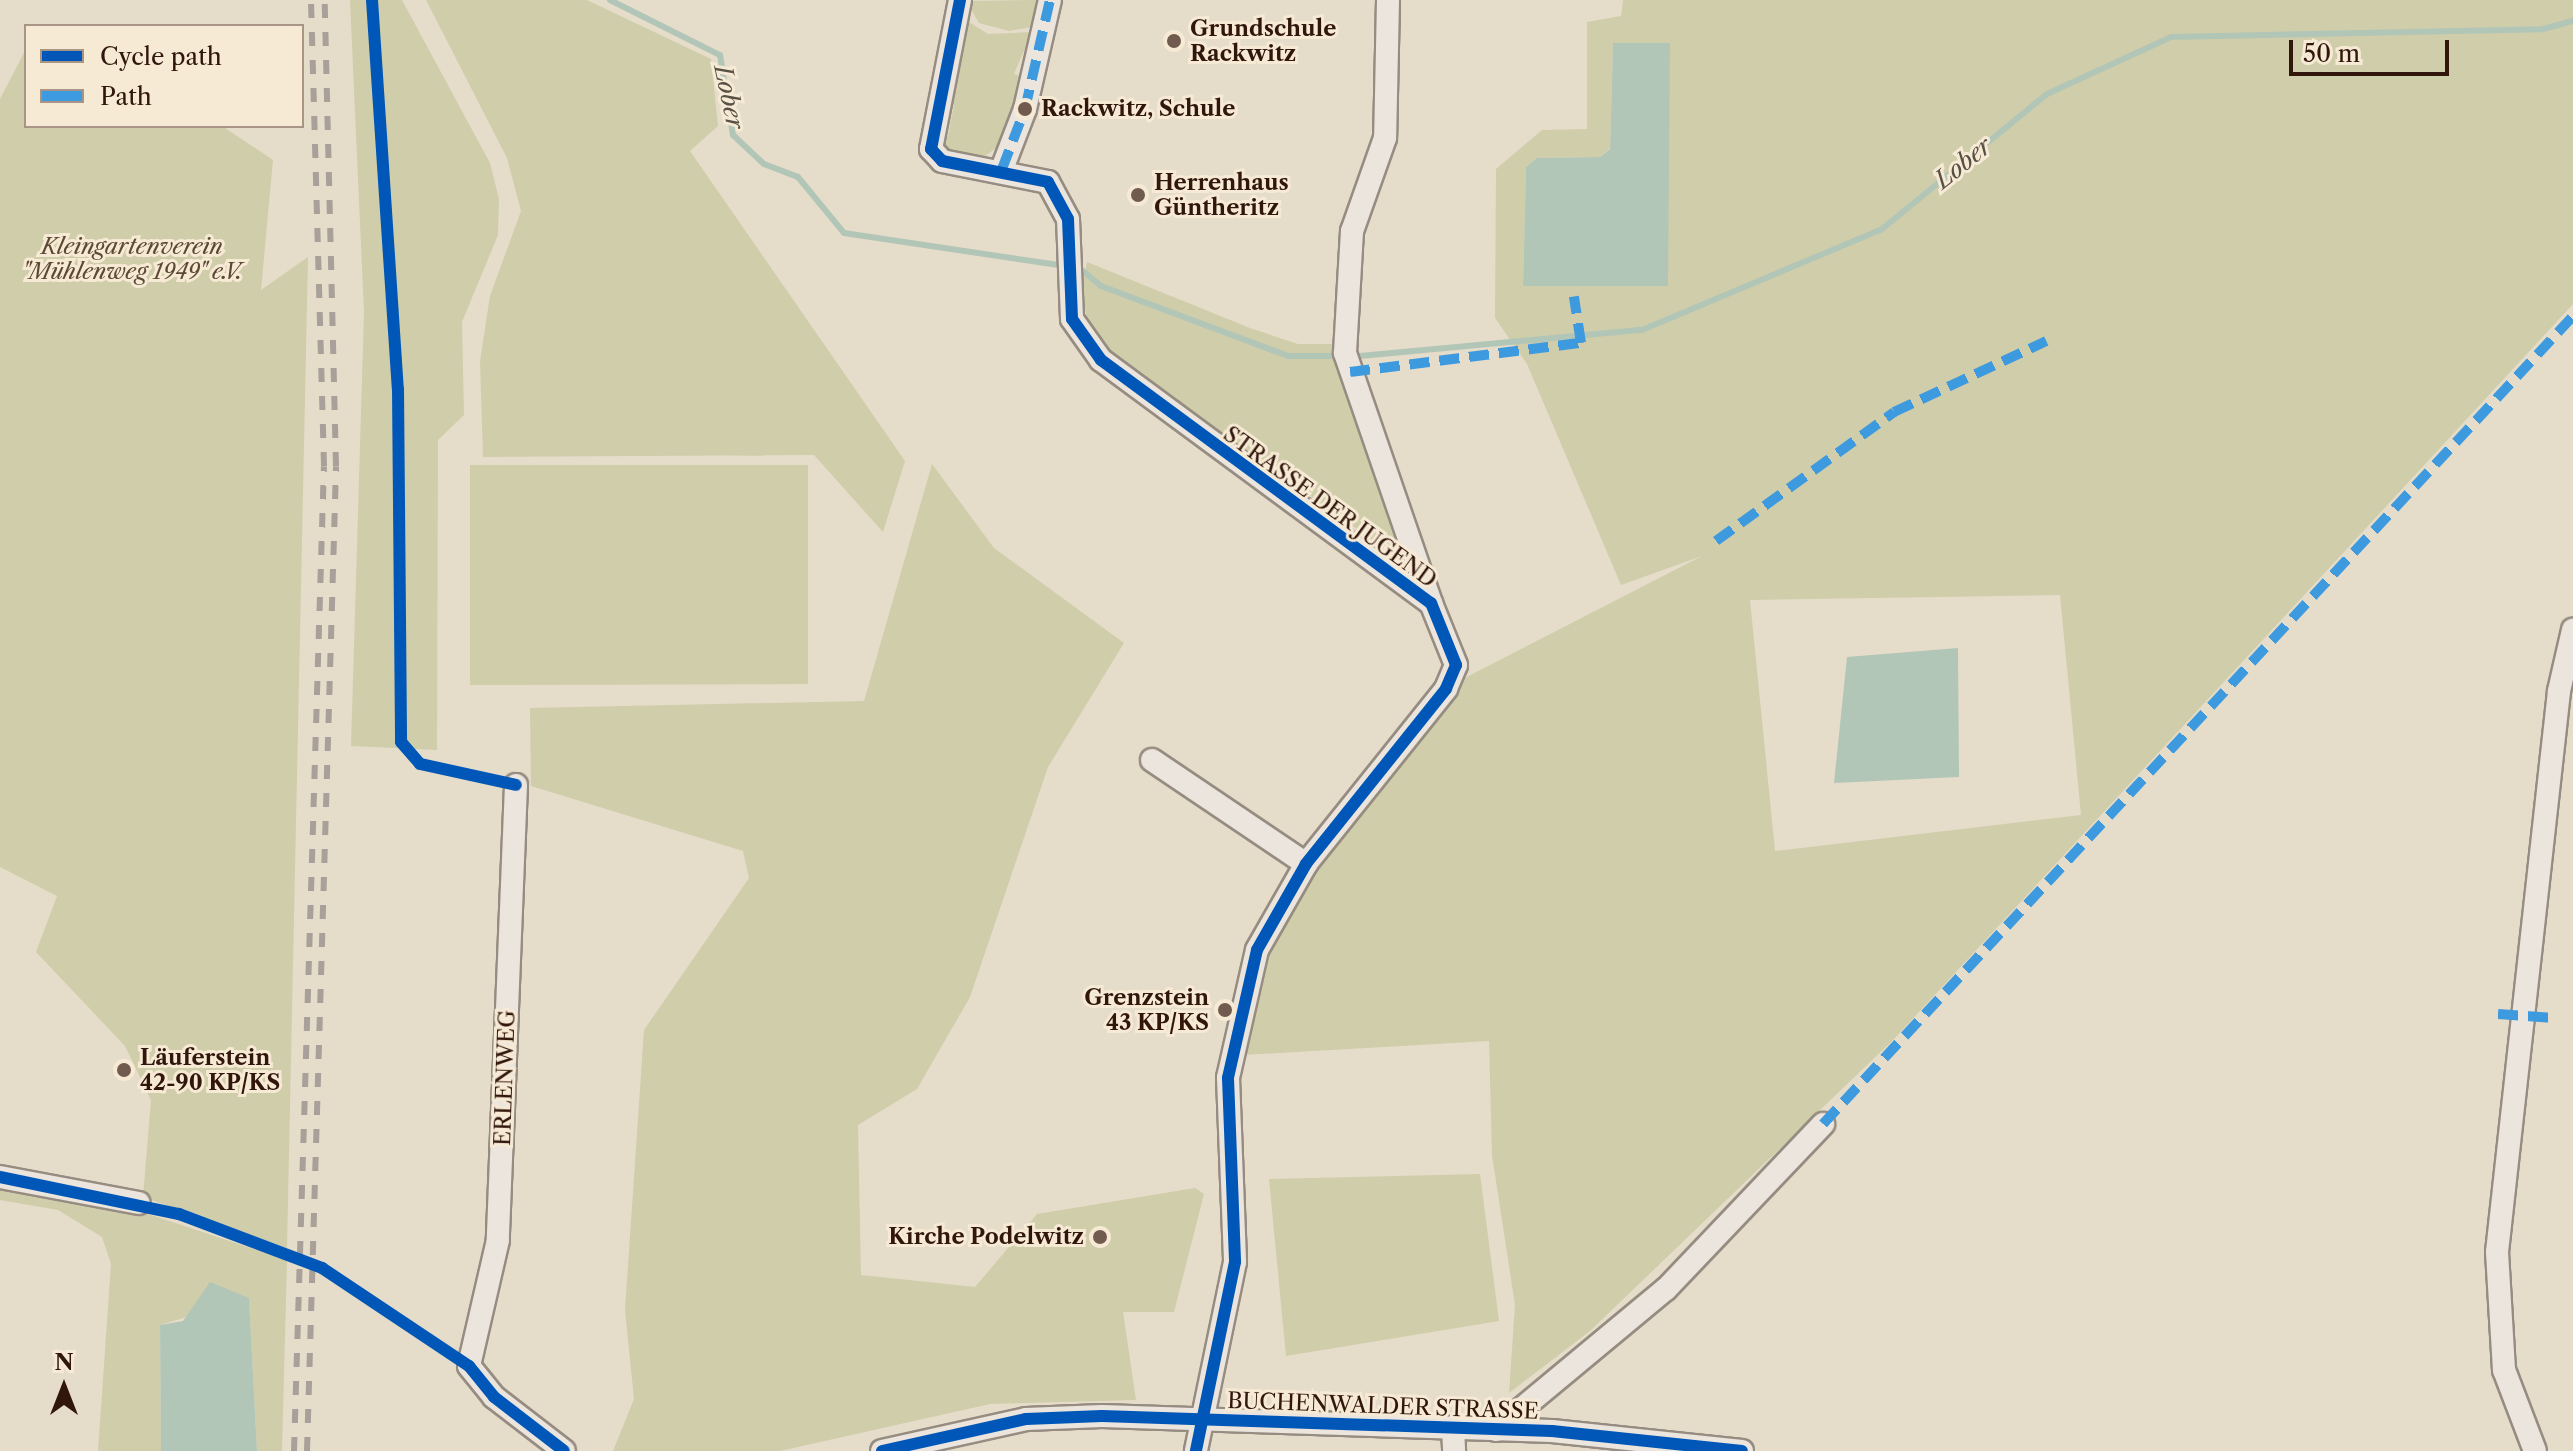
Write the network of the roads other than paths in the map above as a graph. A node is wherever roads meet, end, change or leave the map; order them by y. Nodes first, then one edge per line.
1 (960, 0) edge
2 (1050, 0) edge
3 (1388, 0) edge
4 (1002, 169) junction
5 (1431, 603) junction
6 (2573, 630) edge
7 (1152, 760) dead end
8 (516, 785) dead end
9 (1306, 864) junction
10 (1823, 1124) dead end
11 (0, 1177) edge
12 (139, 1203) dead end
13 (1203, 1419) junction
14 (1496, 1430) junction
15 (1453, 1440) edge
16 (564, 1451) edge
17 (882, 1451) edge
18 (1196, 1451) edge
19 (1742, 1451) edge
20 (2535, 1451) edge

1 - 4 street, STRASSE DER JUGEND
2 - 4 street
3 - 5 street
4 - 5 street, STRASSE DER JUGEND
5 - 9 street, STRASSE DER JUGEND
6 - 20 street
7 - 9 street
8 - 16 street, ERLENWEG
9 - 13 street, STRASSE DER JUGEND
10 - 14 street
11 - 12 street
13 - 15 street, BUCHENWALDER STRASSE
13 - 17 street, BUCHENWALDER STRASSE
13 - 18 street, STRASSE DER JUGEND
14 - 15 street, BUCHENWALDER STRASSE
14 - 19 street, BUCHENWALDER STRASSE

